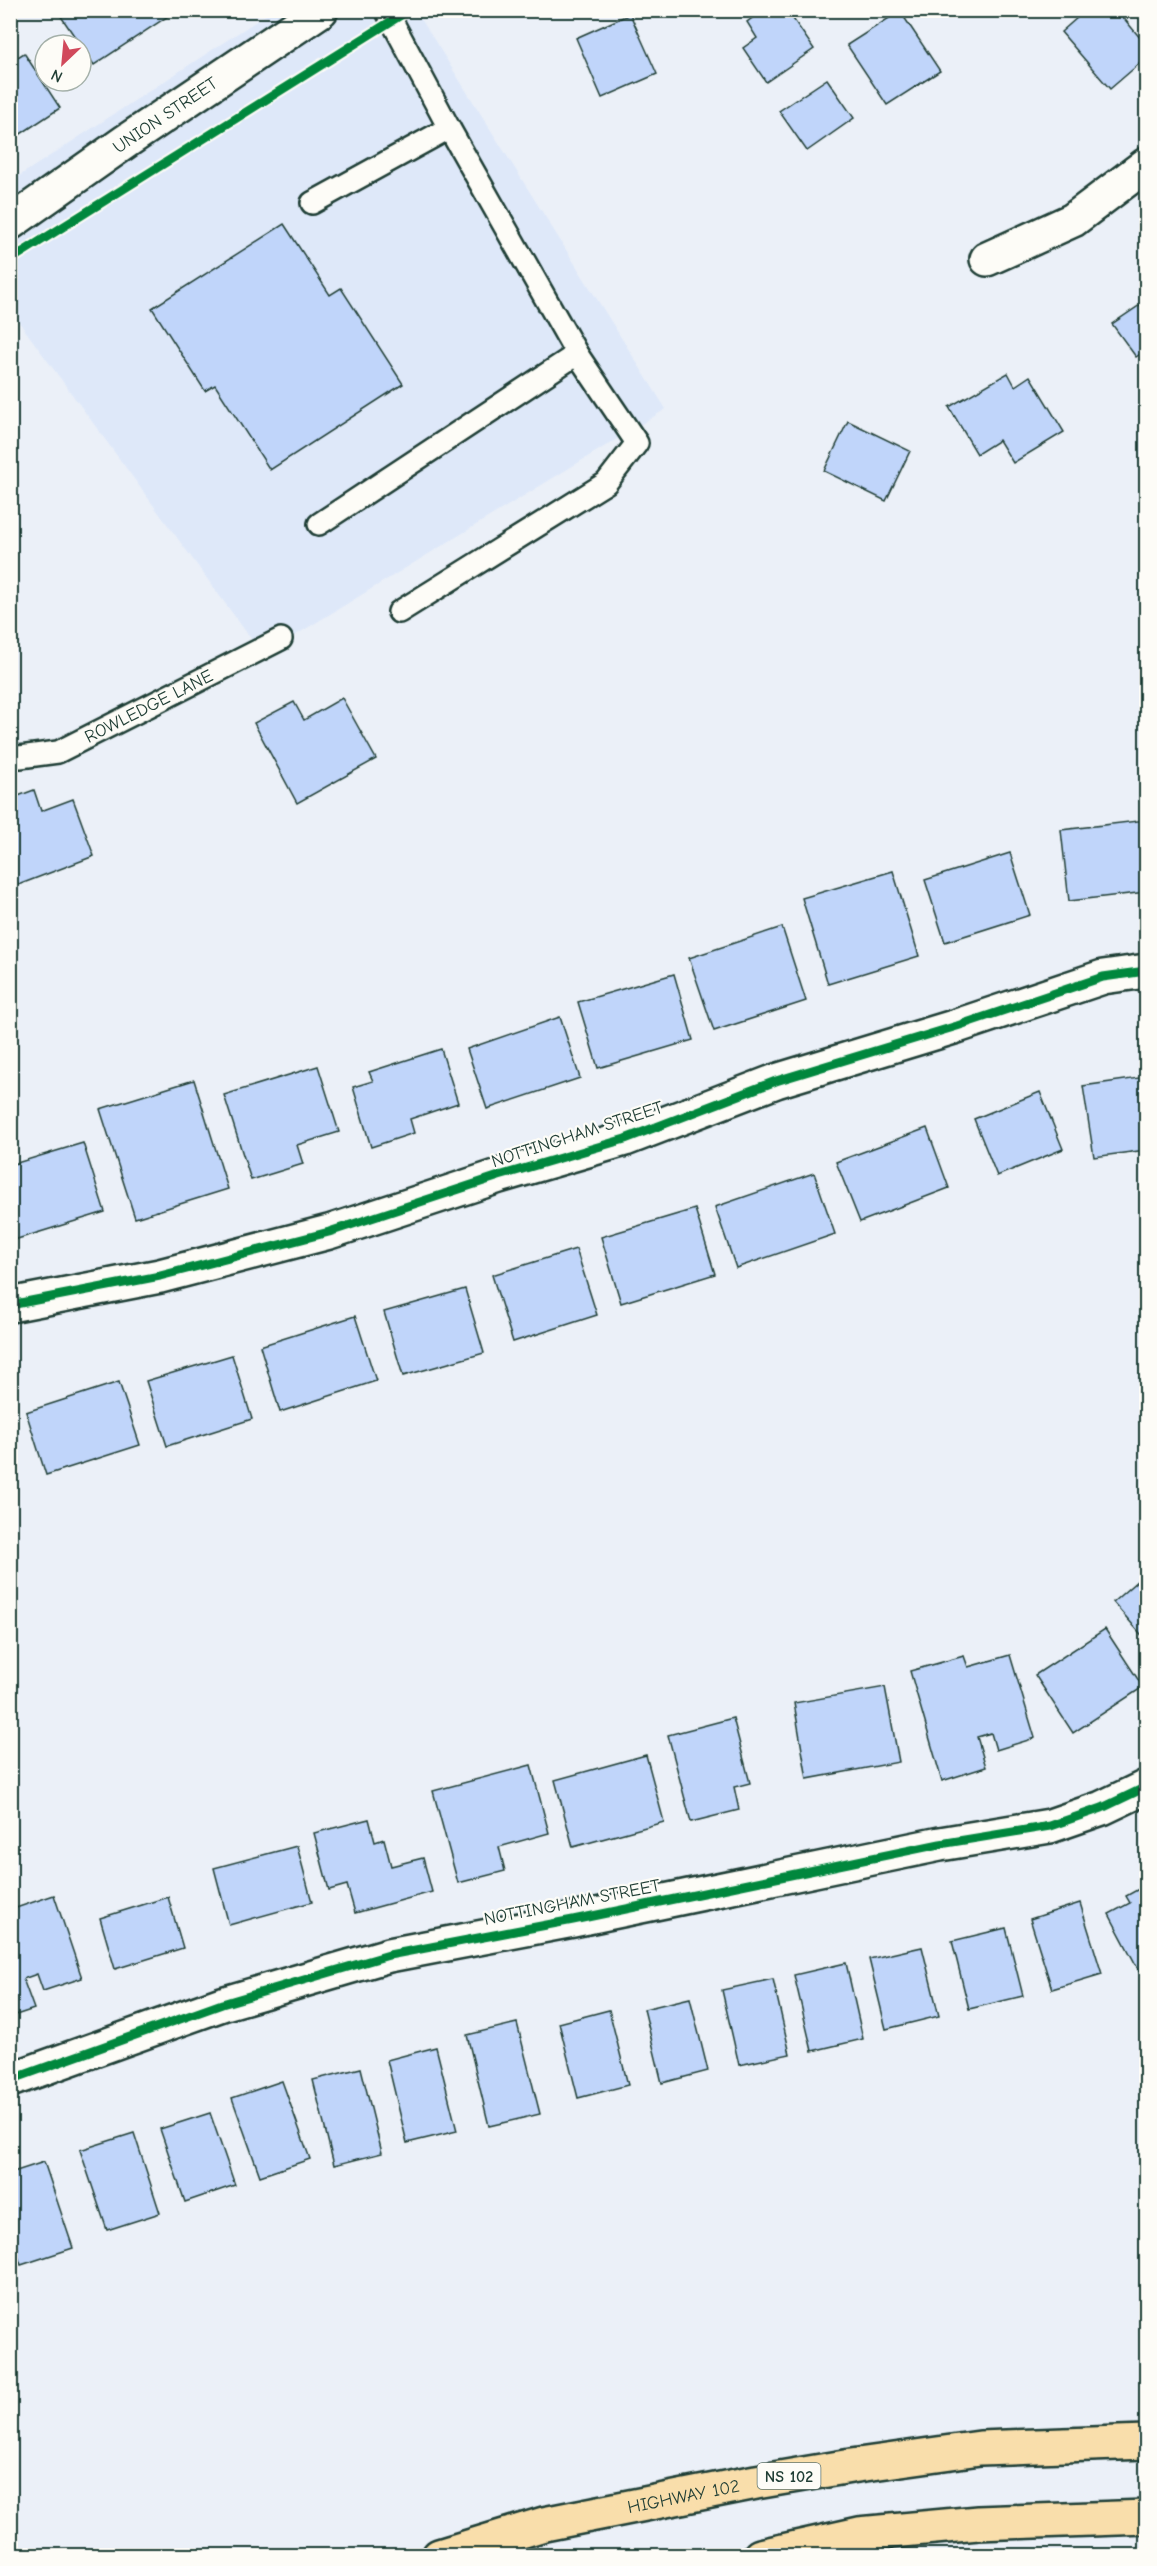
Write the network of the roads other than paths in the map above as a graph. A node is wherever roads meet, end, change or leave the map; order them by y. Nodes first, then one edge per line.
1 (321, 10) edge
2 (386, 10) edge
3 (449, 128) junction
4 (1146, 165) edge
5 (312, 202) dead end
6 (10, 223) edge
7 (987, 259) dead end
8 (577, 354) junction
9 (319, 524) dead end
10 (399, 612) dead end
11 (281, 639) dead end
12 (10, 756) edge
13 (1146, 970) edge
14 (10, 1305) edge
15 (1146, 1787) edge
16 (10, 2079) edge
17 (1146, 2442) edge
18 (1146, 2517) edge
19 (439, 2556) edge
20 (760, 2556) edge

1 - 6 street, UNION STREET
2 - 3 lane
3 - 5 lane
3 - 8 lane
4 - 7 street
8 - 9 lane
8 - 10 lane
11 - 12 lane, ROWLEDGE LANE
13 - 14 street, NOTTINGHAM STREET
15 - 16 street, NOTTINGHAM STREET
17 - 19 highway, HIGHWAY 102 / NS 102
18 - 20 highway

